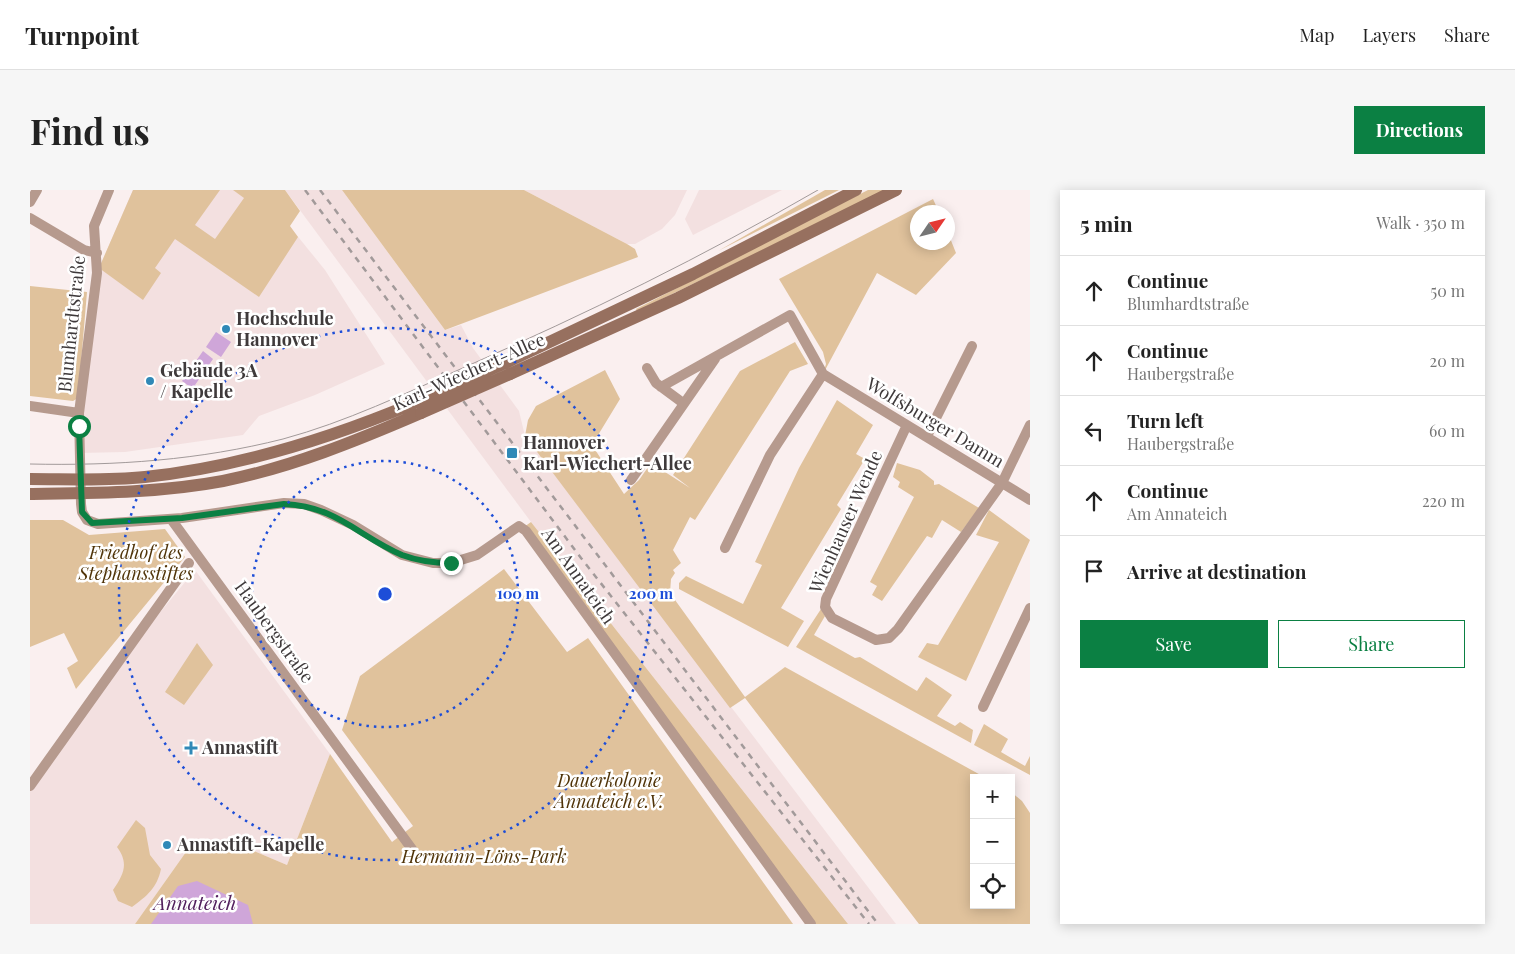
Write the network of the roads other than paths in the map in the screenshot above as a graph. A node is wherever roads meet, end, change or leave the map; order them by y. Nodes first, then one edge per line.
1 (37, 190) edge
2 (109, 190) edge
3 (856, 190) edge
4 (896, 190) edge
5 (30, 202) edge
6 (30, 218) edge
7 (97, 253) junction
8 (972, 346) dead end
9 (717, 356) junction
10 (647, 368) dead end
11 (507, 369) junction
12 (823, 374) junction
13 (661, 387) junction
14 (683, 403) junction
15 (30, 406) edge
16 (416, 408) junction
17 (79, 413) junction
18 (907, 424) junction
19 (1030, 425) edge
20 (927, 436) junction
21 (30, 479) edge
22 (80, 479) junction
23 (631, 480) dead end
24 (1002, 482) junction
25 (30, 494) edge
26 (81, 494) junction
27 (1030, 500) edge
28 (171, 519) junction
29 (725, 548) dead end
30 (189, 563) dead end
31 (1030, 608) edge
32 (983, 707) dead end
33 (30, 786) edge
34 (417, 856) dead end
35 (811, 924) edge

1 - 5 street
2 - 7 street, Blumhardtstraße
3 - 11 main road, Karl-Wiechert-Allee
4 - 11 main road, Karl-Wiechert-Allee
6 - 7 street
7 - 17 street, Blumhardtstraße
8 - 20 street
9 - 12 street
9 - 13 street
9 - 14 street
10 - 13 street
11 - 16 main road, Karl-Wiechert-Allee, bridge
12 - 18 street, Wolfsburger Damm
12 - 29 street
13 - 14 street
14 - 23 street
15 - 17 street
16 - 22 main road, Karl-Wiechert-Allee
16 - 26 main road, Karl-Wiechert-Allee
17 - 22 street, Blumhardtstraße
18 - 20 street, Wolfsburger Damm
18 - 24 street, Wienhauser Wende
19 - 24 street, Wienhauser Wende
20 - 24 street, Wolfsburger Damm
21 - 22 main road, Karl-Wiechert-Allee
22 - 26 street, Blumhardtstraße
24 - 27 street, Wolfsburger Damm
25 - 26 main road, Karl-Wiechert-Allee
26 - 28 street
28 - 34 street, Haubergstraße
28 - 35 street, Am Annateich
30 - 33 street
31 - 32 street

